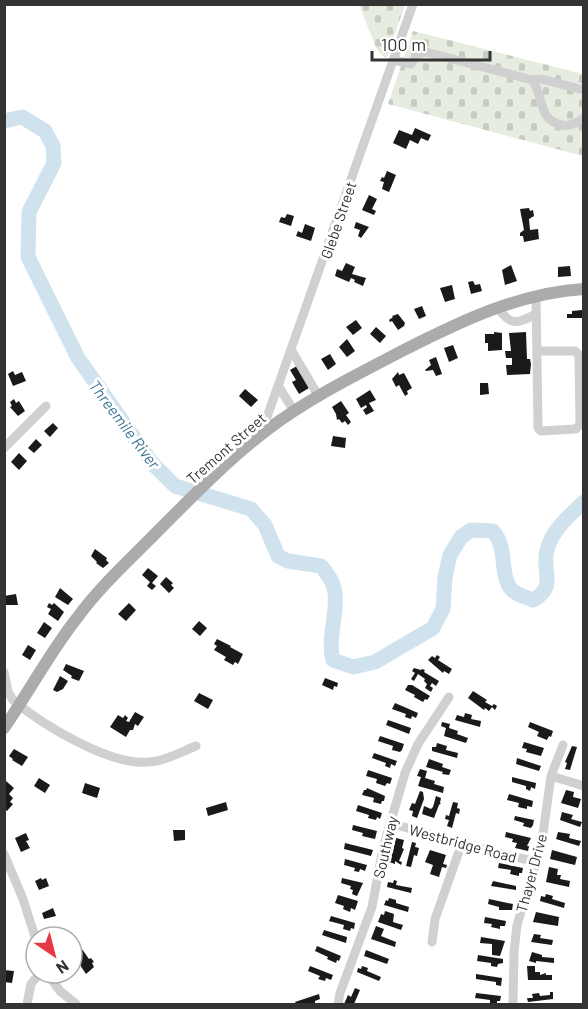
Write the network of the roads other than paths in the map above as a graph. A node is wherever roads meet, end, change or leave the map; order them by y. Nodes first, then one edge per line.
1 (413, 4) edge
2 (394, 60) junction
3 (532, 80) junction
4 (584, 90) edge
5 (584, 118) edge
6 (584, 290) edge
7 (536, 296) junction
8 (498, 308) junction
9 (536, 314) junction
10 (292, 351) junction
11 (537, 351) junction
12 (279, 387) junction
13 (319, 397) junction
14 (46, 406) dead end
15 (294, 411) junction
16 (261, 434) junction
17 (4, 448) edge
18 (4, 672) edge
19 (449, 697) dead end
20 (19, 706) junction
21 (4, 728) edge
22 (563, 745) dead end
23 (196, 746) dead end
24 (551, 776) junction
25 (584, 786) edge
26 (390, 823) junction
27 (462, 843) junction
28 (4, 854) edge
29 (537, 862) junction
30 (31, 925) edge
31 (432, 942) dead end
32 (31, 985) edge
33 (56, 985) edge
34 (27, 1005) edge
35 (76, 1005) edge
36 (338, 1005) edge
37 (513, 1005) edge

1 - 2 street, Glebe Street
2 - 3 street
2 - 10 street, Glebe Street
3 - 4 street
3 - 5 street
6 - 7 main road, Tremont Street
7 - 8 main road, Tremont Street
7 - 9 street
8 - 9 street
8 - 13 main road, Tremont Street
9 - 11 street
10 - 12 street, Glebe Street
10 - 13 street
11 - 11 street
12 - 15 street
12 - 16 street, Glebe Street
13 - 15 main road, Tremont Street
14 - 17 street
15 - 16 main road, Tremont Street
16 - 20 main road, Tremont Street
18 - 20 street
19 - 26 street, Southway
20 - 21 main road, Tremont Street
20 - 23 street
22 - 24 street, Thayer Drive
24 - 25 street
24 - 29 street, Thayer Drive
26 - 27 street, Westbridge Road
26 - 36 street, Southway
27 - 29 street, Westbridge Road
27 - 31 street
28 - 30 street
29 - 37 street, Thayer Drive
32 - 34 street
33 - 35 street

